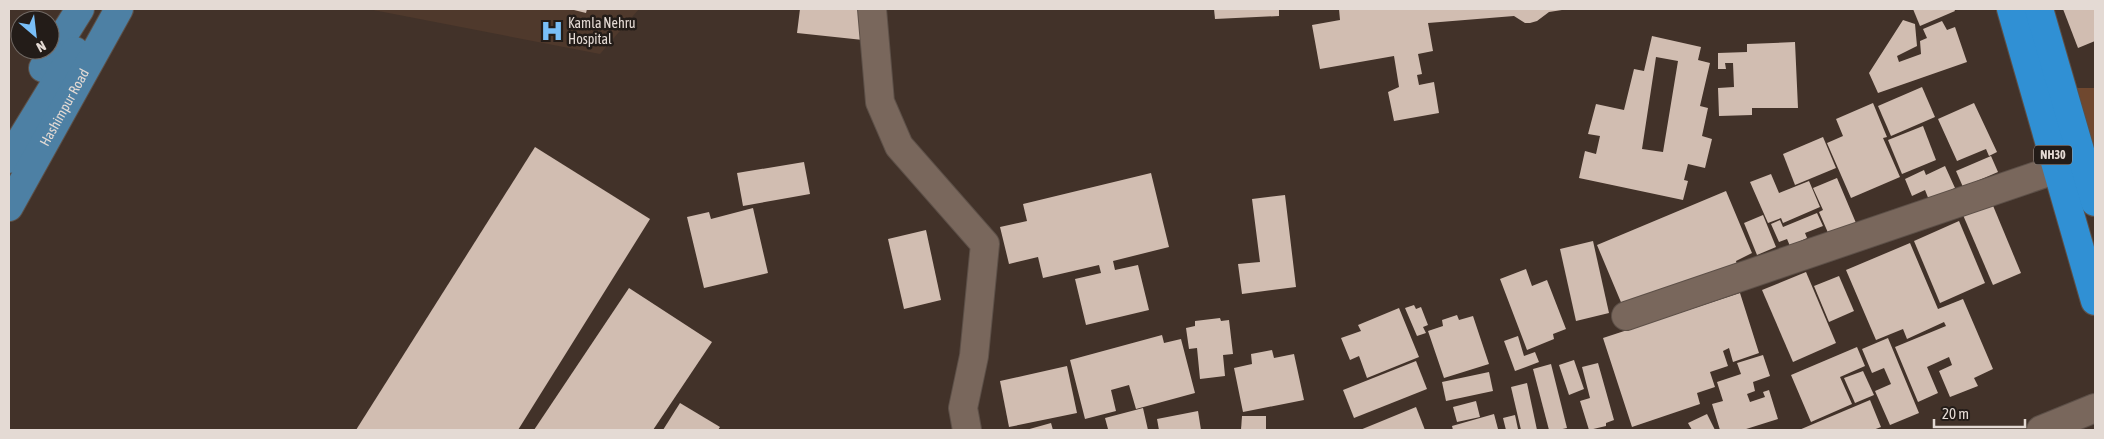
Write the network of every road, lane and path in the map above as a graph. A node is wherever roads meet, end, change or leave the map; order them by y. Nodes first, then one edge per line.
1 (872, 9) edge
2 (2011, 9) edge
3 (2039, 9) edge
4 (96, 11) edge
5 (9, 123) edge
6 (9, 158) edge
7 (2057, 169) junction
8 (2095, 202) edge
9 (9, 207) edge
10 (2095, 301) edge
11 (1626, 316) dead end
12 (2095, 408) edge
13 (967, 430) edge
14 (2041, 430) edge

1 - 13 street
2 - 7 highway, NH30
3 - 8 highway
4 - 5 main road
4 - 6 main road
4 - 9 main road, Hashimpur Road
7 - 10 highway, NH30
7 - 11 street
12 - 14 street

